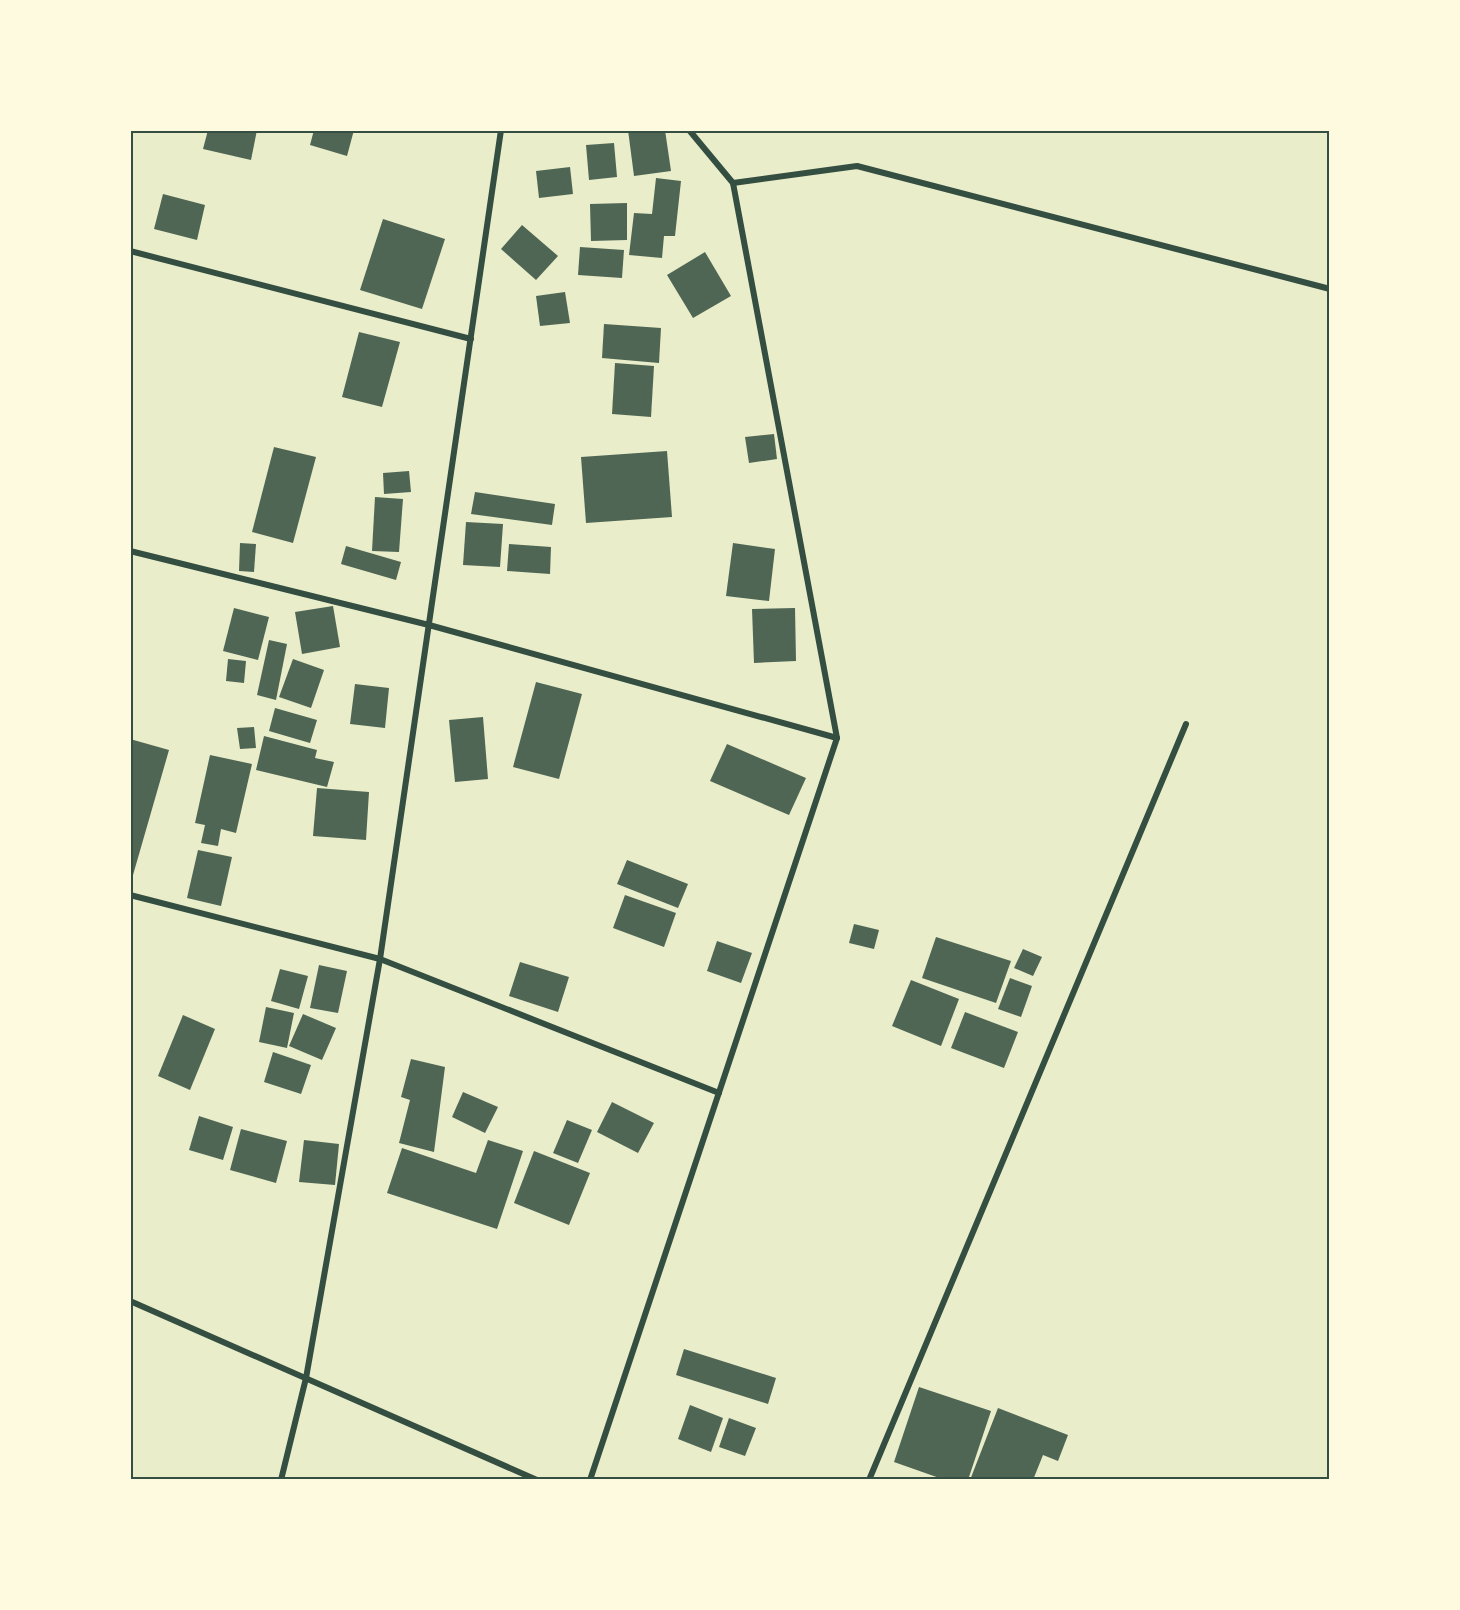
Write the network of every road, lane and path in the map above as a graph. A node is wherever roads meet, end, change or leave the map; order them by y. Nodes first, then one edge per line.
1 (501, 130) edge
2 (689, 130) edge
3 (734, 183) junction
4 (130, 251) edge
5 (1329, 289) edge
6 (471, 339) junction
7 (130, 551) edge
8 (429, 626) junction
9 (1186, 724) dead end
10 (837, 738) junction
11 (130, 895) edge
12 (381, 959) junction
13 (719, 1093) junction
14 (130, 1301) edge
15 (306, 1378) junction
16 (281, 1479) edge
17 (537, 1479) edge
18 (590, 1479) edge
19 (869, 1479) edge

1 - 6 street
2 - 3 street
3 - 5 street
3 - 10 street
4 - 6 street
6 - 8 street
7 - 8 street
8 - 10 street
8 - 12 street
9 - 19 street
10 - 13 street
11 - 12 street
12 - 13 street
12 - 15 street
13 - 18 street
14 - 15 street
15 - 16 street
15 - 17 street

